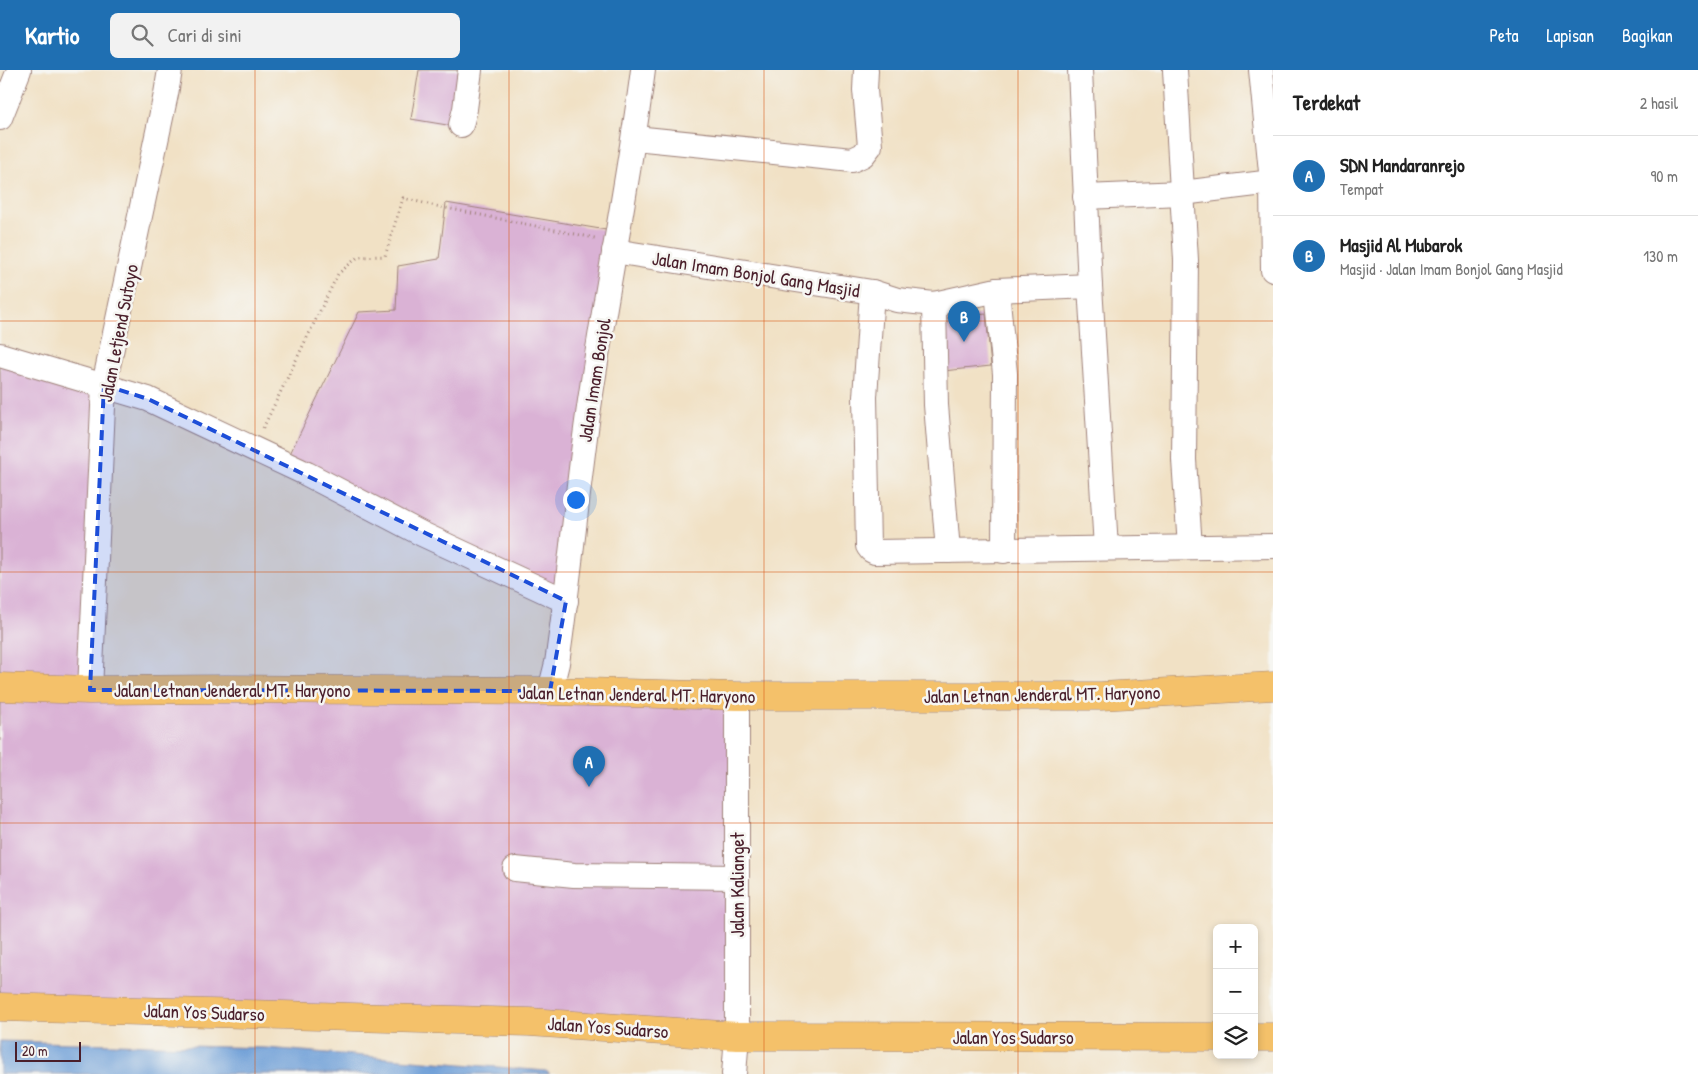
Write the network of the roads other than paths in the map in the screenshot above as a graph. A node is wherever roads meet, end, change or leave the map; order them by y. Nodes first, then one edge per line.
1 (19, 70) edge
2 (170, 70) edge
3 (470, 70) edge
4 (643, 70) edge
5 (866, 70) edge
6 (1080, 70) edge
7 (1175, 70) edge
8 (1261, 70) edge
9 (0, 118) edge
10 (461, 125) dead end
11 (635, 138) junction
12 (1272, 182) junction
13 (1182, 193) junction
14 (1085, 197) junction
15 (615, 246) junction
16 (1273, 270) edge
17 (1090, 286) junction
18 (997, 290) junction
19 (872, 292) junction
20 (934, 304) junction
21 (0, 355) edge
22 (104, 386) junction
23 (1273, 546) edge
24 (1190, 547) junction
25 (1106, 548) junction
26 (948, 551) junction
27 (1004, 551) junction
28 (566, 601) junction
29 (1273, 686) edge
30 (0, 687) edge
31 (90, 690) junction
32 (550, 691) junction
33 (737, 696) junction
34 (515, 869) dead end
35 (737, 877) junction
36 (0, 1007) edge
37 (738, 1036) junction
38 (1213, 1037) edge
39 (1258, 1037) edge
40 (1273, 1037) edge
41 (734, 1074) edge

1 - 9 street
2 - 22 street, Jalan Letjend Sutoyo
3 - 10 street
4 - 11 street, Jalan Imam Bonjol
5 - 11 street
6 - 14 street
7 - 13 street
8 - 12 street
11 - 15 street, Jalan Imam Bonjol
12 - 13 street
12 - 16 street
13 - 14 street
13 - 24 street
14 - 17 street
15 - 19 street, Jalan Imam Bonjol Gang Masjid
15 - 28 street, Jalan Imam Bonjol
17 - 18 street, Jalan Imam Bonjol Gang Masjid
17 - 25 street
18 - 20 street, Jalan Imam Bonjol Gang Masjid
18 - 27 street
19 - 20 street, Jalan Imam Bonjol Gang Masjid
19 - 26 street
20 - 26 street
21 - 22 street
22 - 28 street
22 - 31 street, Jalan Letjend Sutoyo
23 - 24 street
24 - 25 street
25 - 27 street
26 - 27 street
28 - 32 street, Jalan Imam Bonjol
29 - 33 main road, Jalan Letnan Jenderal MT. Haryono
30 - 31 main road, Jalan Letnan Jenderal MT. Haryono
31 - 32 main road, Jalan Letnan Jenderal MT. Haryono
32 - 33 main road, Jalan Letnan Jenderal MT. Haryono
33 - 35 street, Jalan Kalianget
34 - 35 street
35 - 37 street, Jalan Kalianget
36 - 37 main road, Jalan Yos Sudarso
37 - 38 main road, Jalan Yos Sudarso
37 - 41 street, Jalan Kalianget
39 - 40 main road

